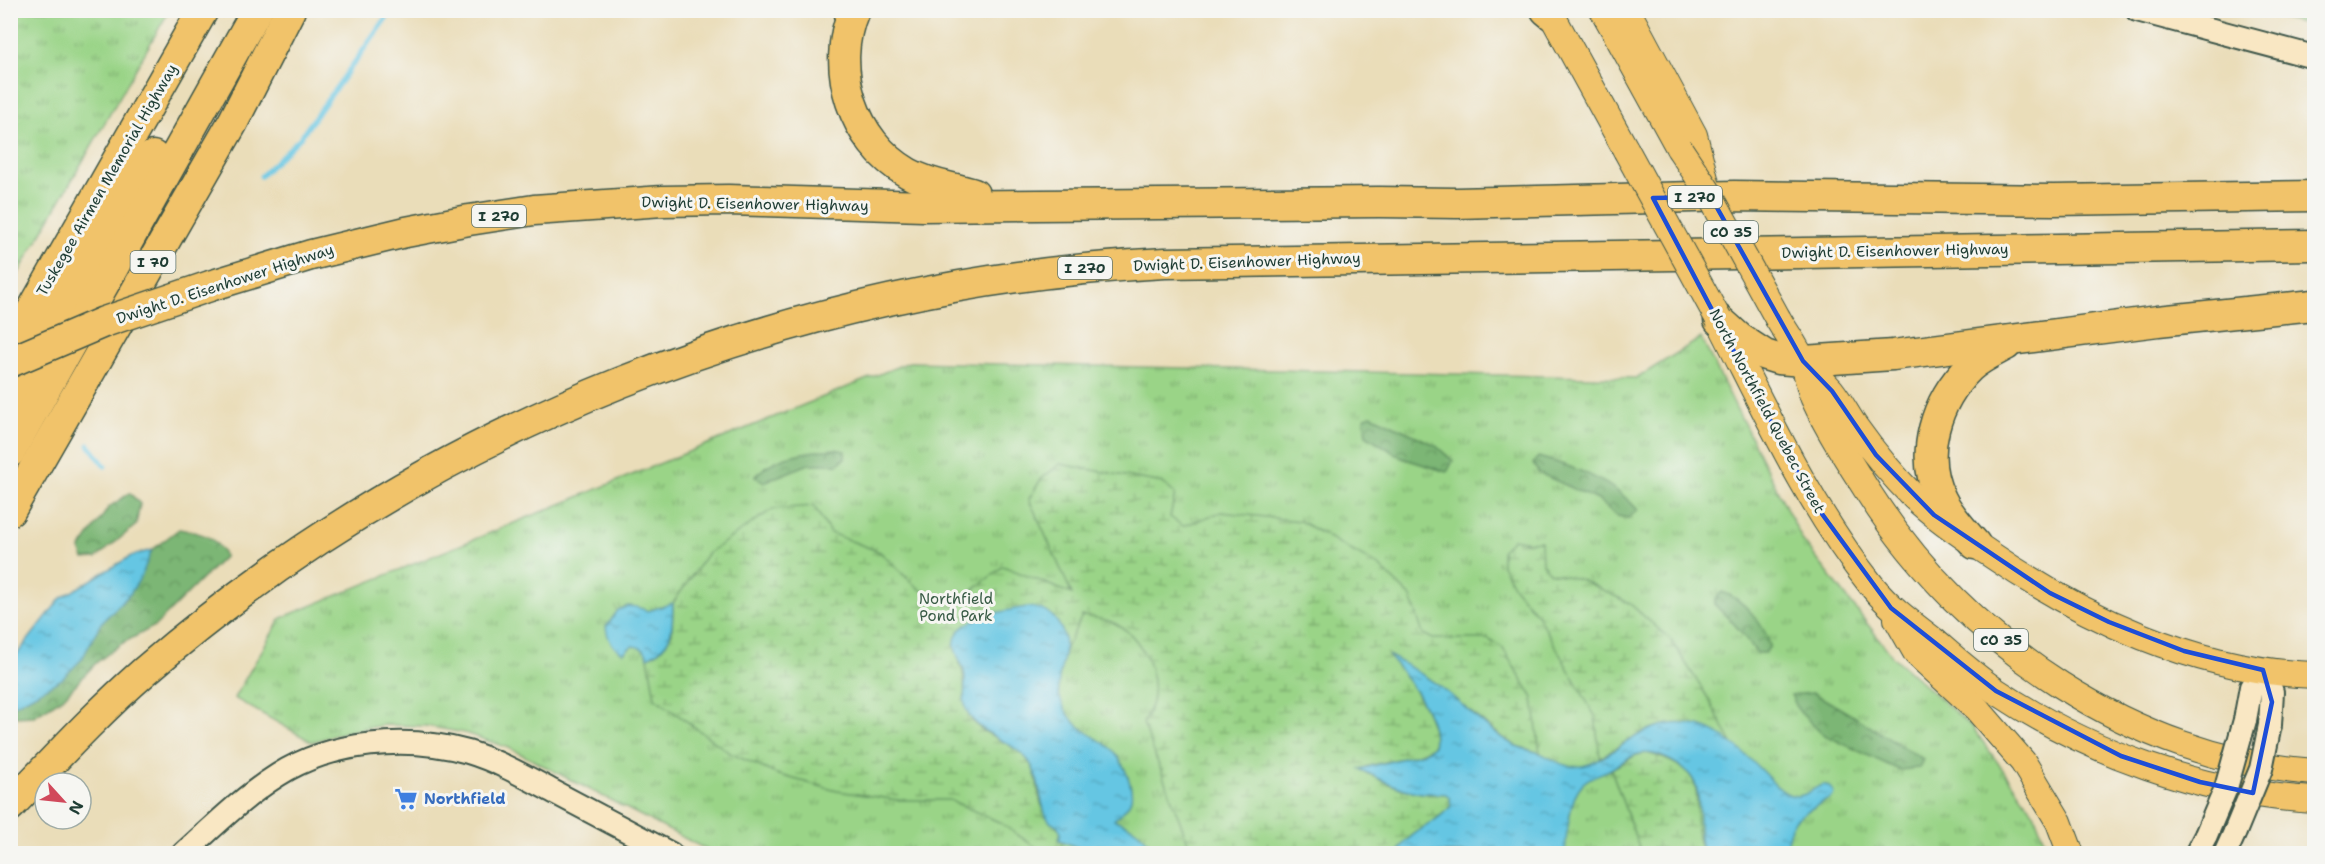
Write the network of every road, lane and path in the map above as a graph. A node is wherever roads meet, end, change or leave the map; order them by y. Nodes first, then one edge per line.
1 (203, 10) edge
2 (235, 10) edge
3 (257, 10) edge
4 (290, 10) edge
5 (854, 10) edge
6 (1603, 10) edge
7 (1627, 10) edge
8 (2137, 10) edge
9 (1549, 12) edge
10 (2314, 57) edge
11 (1688, 148) junction
12 (2314, 196) edge
13 (1012, 205) junction
14 (2314, 244) edge
15 (2314, 305) edge
16 (1719, 320) junction
17 (2016, 340) junction
18 (10, 349) edge
19 (1803, 361) junction
20 (10, 362) edge
21 (10, 405) edge
22 (10, 452) edge
23 (10, 511) edge
24 (1975, 544) junction
25 (1891, 608) junction
26 (2263, 670) junction
27 (2314, 675) edge
28 (2314, 772) edge
29 (2314, 801) edge
30 (10, 806) edge
31 (2201, 844) edge
32 (183, 854) edge
33 (671, 854) edge
34 (2071, 854) edge
35 (2225, 854) edge

1 - 18 highway, Tuskegee Airmen Memorial Highway
2 - 21 highway
3 - 22 highway
4 - 23 highway, I 70
5 - 13 highway
6 - 11 main road, CO 35
7 - 11 main road
8 - 10 main road
9 - 16 main road, North Northfield Quebec Street / CO 35, bridge
11 - 19 main road, CO 35, bridge
12 - 13 highway, Dwight D. Eisenhower Highway / I 270
13 - 20 highway, Dwight D. Eisenhower Highway / I 270, bridge
14 - 30 highway, Dwight D. Eisenhower Highway / I 270
15 - 17 highway
16 - 19 highway
16 - 25 main road, North Northfield Quebec Street / CO 35
17 - 19 highway
17 - 24 highway
19 - 24 main road
19 - 28 main road, CO 35
24 - 26 main road
25 - 29 main road, North Northfield Quebec Street / CO 35
25 - 34 main road
26 - 27 main road
26 - 31 main road, bridge
26 - 35 main road, bridge
32 - 33 main road

